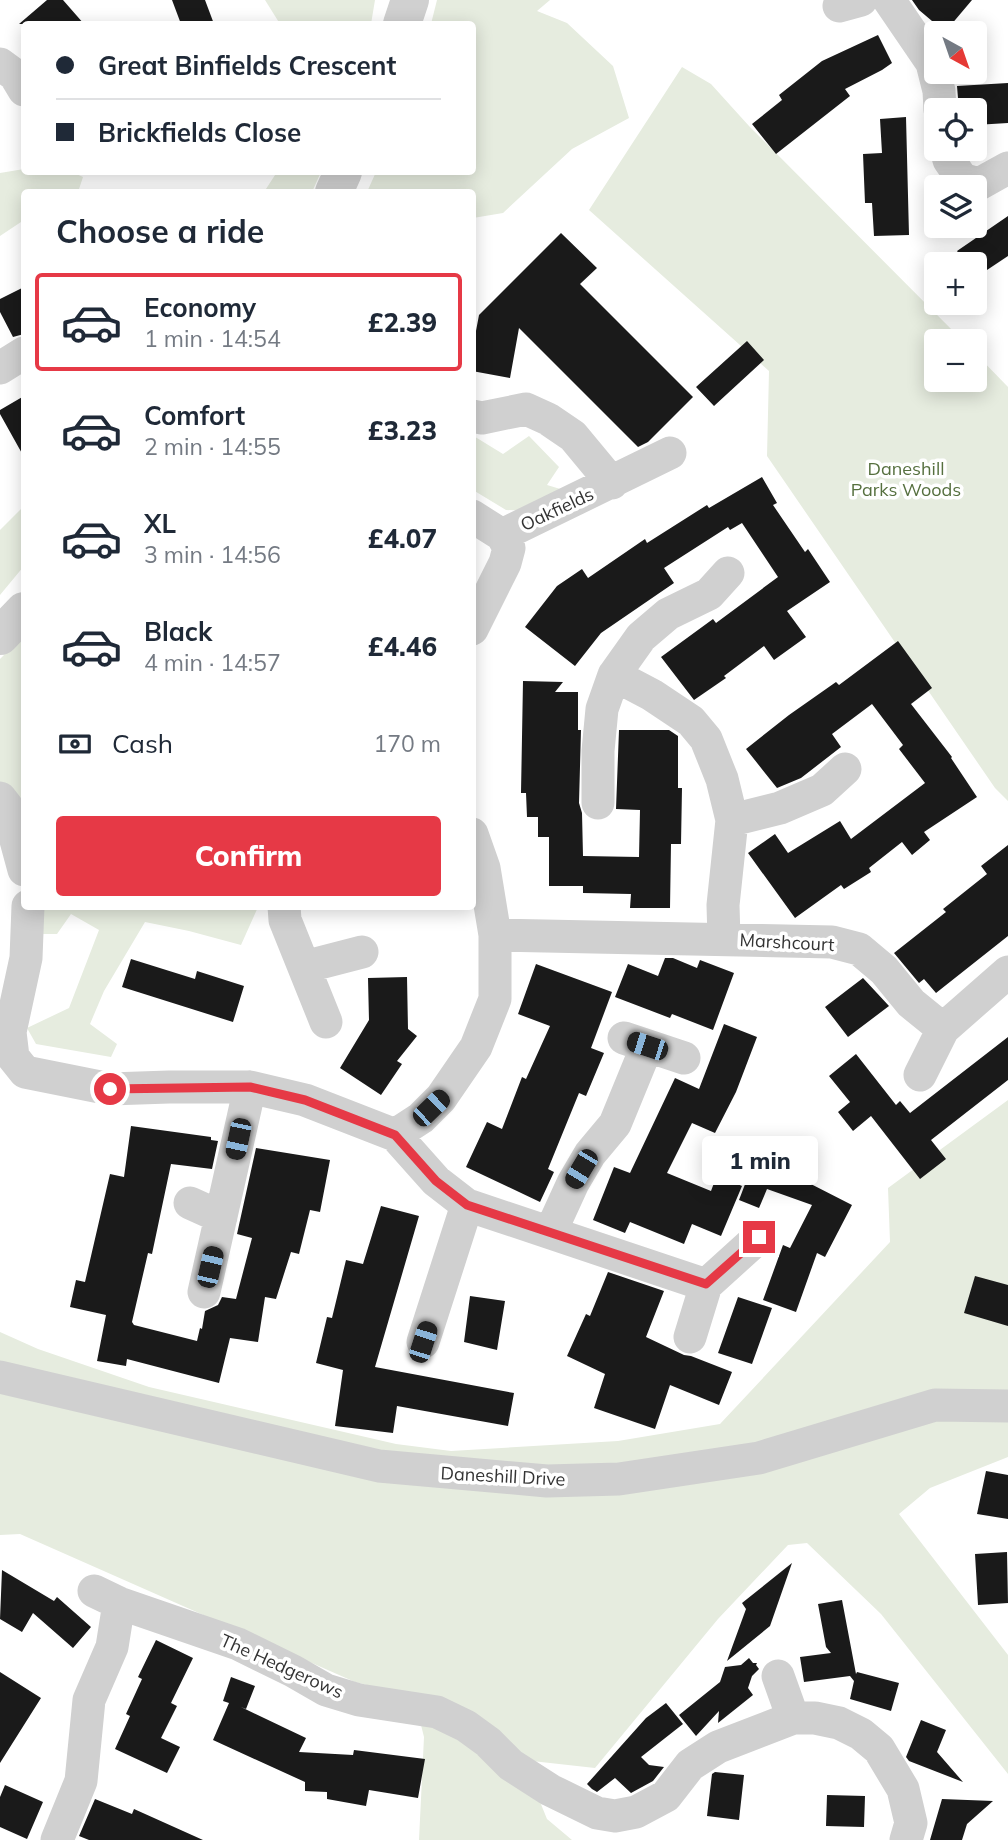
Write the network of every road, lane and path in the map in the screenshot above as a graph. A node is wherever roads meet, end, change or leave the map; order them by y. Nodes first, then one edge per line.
1 (410, 0) edge
2 (889, 0) edge
3 (403, 21) edge
4 (939, 98) edge
5 (950, 161) edge
6 (1008, 168) edge
7 (21, 355) edge
8 (0, 368) edge
9 (476, 417) edge
10 (670, 453) dead end
11 (612, 483) junction
12 (476, 519) edge
13 (502, 535) junction
14 (728, 573) dead end
15 (21, 614) edge
16 (476, 621) edge
17 (0, 636) edge
18 (614, 675) junction
19 (845, 769) dead end
20 (0, 798) edge
21 (598, 803) dead end
22 (732, 820) junction
23 (476, 845) edge
24 (21, 859) edge
25 (28, 910) edge
26 (284, 910) edge
27 (495, 935) junction
28 (724, 939) junction
29 (362, 952) dead end
30 (304, 967) junction
31 (1008, 972) edge
32 (326, 1022) dead end
33 (943, 1029) junction
34 (6, 1057) edge
35 (684, 1058) dead end
36 (920, 1075) dead end
37 (250, 1087) junction
38 (395, 1135) junction
39 (190, 1203) dead end
40 (467, 1205) junction
41 (221, 1217) junction
42 (551, 1231) junction
43 (759, 1237) dead end
44 (706, 1284) junction
45 (204, 1292) dead end
46 (690, 1337) dead end
47 (423, 1342) dead end
48 (0, 1377) edge
49 (1008, 1406) edge
50 (778, 1676) dead end
51 (793, 1718) junction
52 (57, 1840) edge
53 (906, 1840) edge

1 - 3 street
2 - 4 street
5 - 6 street
7 - 8 street
9 - 11 street, Oakfields
10 - 11 street, Oakfields
11 - 13 street, Oakfields
12 - 13 street
13 - 16 street
14 - 18 street
15 - 17 street
18 - 21 street
18 - 22 street, Marshcourt
19 - 22 street
20 - 24 street
22 - 28 street, Marshcourt
23 - 27 street
25 - 34 street
26 - 30 street
27 - 28 street, Marshcourt
27 - 38 street
28 - 33 street, Marshcourt
29 - 30 street
30 - 32 street
31 - 33 street
33 - 36 street
34 - 37 street
35 - 42 street
37 - 38 street
37 - 41 street
38 - 40 street
39 - 41 street
40 - 42 street
40 - 47 street
41 - 45 street
42 - 44 street
43 - 44 street
44 - 46 street
48 - 49 street, Daneshill Drive
50 - 51 street
51 - 52 street, The Hedgerows
51 - 53 street

